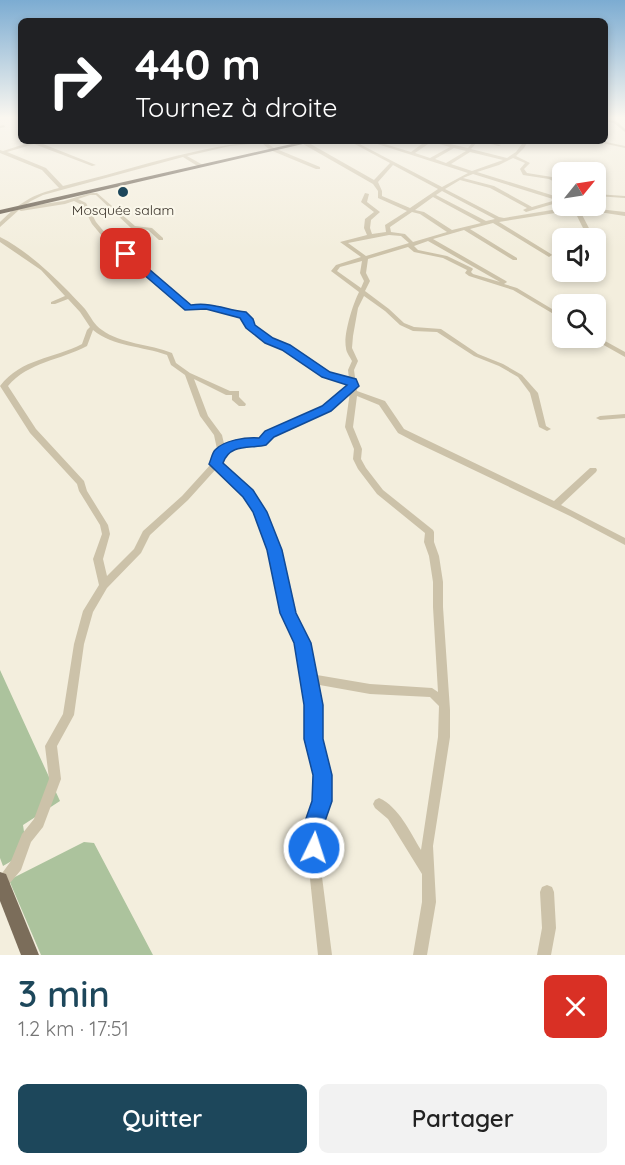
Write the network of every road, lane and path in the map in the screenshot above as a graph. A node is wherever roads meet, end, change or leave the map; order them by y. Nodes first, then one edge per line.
1 (25, 162) edge
2 (85, 162) edge
3 (164, 162) edge
4 (194, 162) edge
5 (221, 162) edge
6 (302, 162) edge
7 (338, 162) edge
8 (440, 162) edge
9 (453, 162) edge
10 (502, 162) edge
11 (525, 162) edge
12 (393, 163) joint
13 (448, 164) junction
14 (94, 165) dead end
15 (201, 166) junction
16 (318, 168) dead end
17 (475, 172) junction
18 (460, 179) junction
19 (552, 180) edge
20 (376, 183) junction
21 (62, 188) junction
22 (443, 190) junction
23 (367, 194) dead end
24 (435, 196) junction
25 (606, 196) edge
26 (552, 197) edge
27 (625, 197) edge
28 (72, 199) junction
29 (552, 203) edge
30 (16, 208) junction
31 (552, 208) edge
32 (529, 209) junction
33 (413, 210) junction
34 (552, 211) edge
35 (606, 211) edge
36 (0, 212) edge
37 (625, 214) edge
38 (494, 221) junction
39 (485, 223) junction
40 (0, 225) edge
41 (466, 229) junction
42 (451, 232) junction
43 (389, 233) junction
44 (367, 238) junction
45 (0, 239) edge
46 (161, 239) dead end
47 (429, 239) junction
48 (413, 244) junction
49 (549, 255) dead end
50 (365, 258) junction
51 (515, 259) dead end
52 (509, 286) junction
53 (363, 291) junction
54 (68, 297) junction
55 (53, 303) dead end
56 (552, 311) edge
57 (94, 326) junction
58 (606, 345) edge
59 (625, 356) edge
60 (188, 374) junction
61 (2, 384) edge
62 (353, 387) junction
63 (242, 404) dead end
64 (625, 416) edge
65 (600, 418) dead end
66 (547, 429) dead end
67 (220, 453) junction
68 (216, 464) junction
69 (593, 470) dead end
70 (554, 506) junction
71 (625, 542) edge
72 (104, 585) junction
73 (307, 678) junction
74 (444, 703) junction
75 (379, 804) dead end
76 (428, 872) junction
77 (3, 892) edge
78 (547, 892) dead end
79 (30, 955) edge
80 (326, 955) edge
81 (420, 955) edge
82 (544, 955) edge

1 - 21 street
2 - 14 street
3 - 21 street
4 - 15 street
5 - 15 highway
6 - 16 street
7 - 20 street
8 - 13 street
9 - 13 street
10 - 17 street
11 - 19 street
12 - 20 street
12 - 22 street
13 - 17 street
15 - 30 highway
17 - 18 street
17 - 26 street
18 - 22 street
18 - 32 street
20 - 33 street
21 - 30 street
22 - 24 street
22 - 32 street
23 - 44 street
24 - 33 street
24 - 39 street
25 - 27 street
28 - 30 street
28 - 46 street
28 - 62 street
29 - 32 street
30 - 36 highway
30 - 40 street
31 - 32 street
33 - 42 street
33 - 43 street
34 - 38 street
35 - 37 street
38 - 39 street
38 - 49 street
39 - 41 street
41 - 42 street
41 - 51 street
42 - 47 street
43 - 44 street
43 - 48 street
44 - 50 street
45 - 54 street
47 - 48 street
47 - 52 street
48 - 50 street
48 - 52 street
50 - 53 street
50 - 53 street
52 - 56 street
53 - 62 street
53 - 66 street
54 - 55 street
54 - 57 street
57 - 60 street
57 - 61 street
58 - 59 street
60 - 63 street
60 - 67 street
61 - 72 street
62 - 67 street
62 - 70 street
62 - 74 street
64 - 65 street
67 - 68 street
68 - 72 street
68 - 73 street
69 - 70 street
70 - 71 street
72 - 77 street
73 - 74 street
73 - 80 street
74 - 76 street
75 - 76 street
76 - 81 street
77 - 79 main road
78 - 82 street

